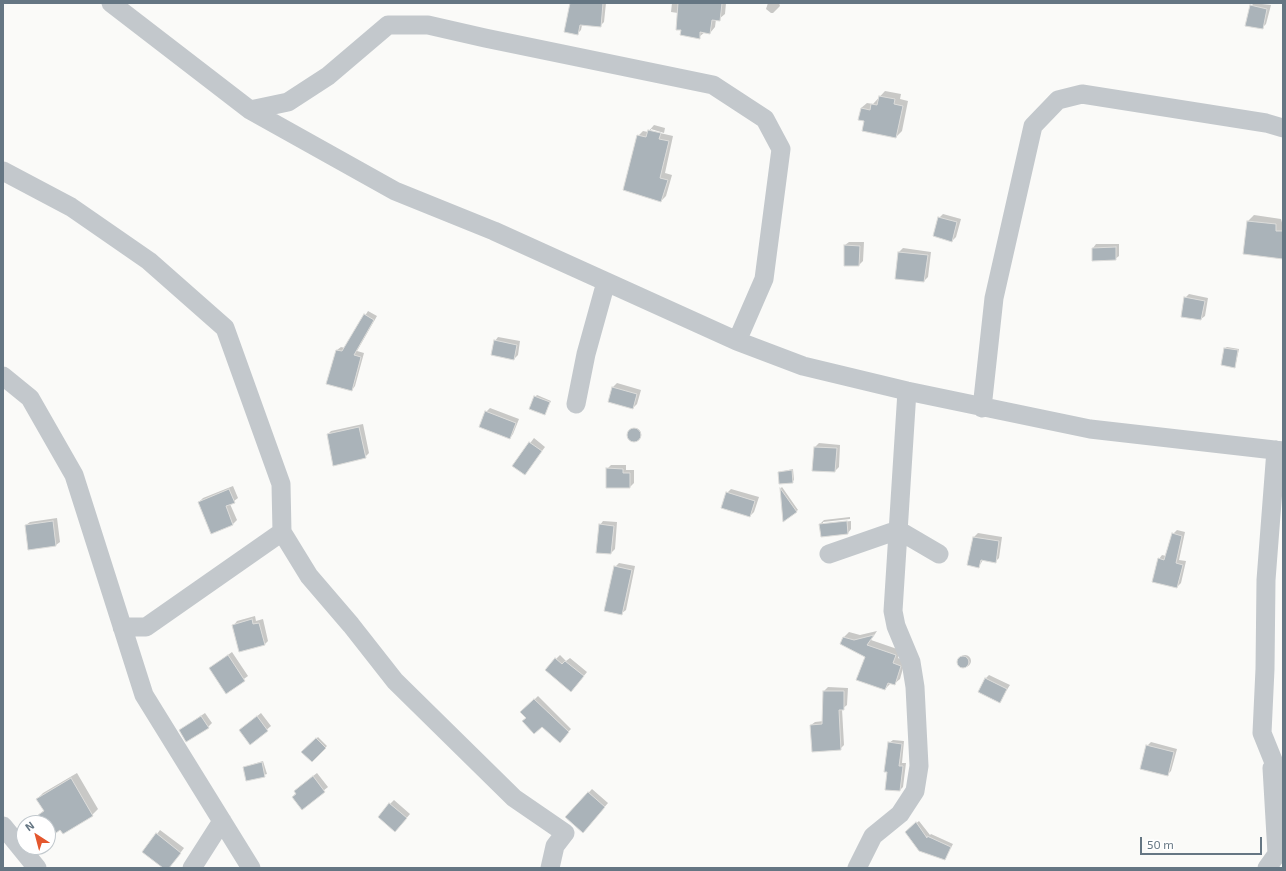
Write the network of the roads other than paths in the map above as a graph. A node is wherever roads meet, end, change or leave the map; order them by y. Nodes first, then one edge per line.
1 (111, 3) edge
2 (250, 110) junction
3 (1283, 128) edge
4 (3, 171) edge
5 (606, 282) junction
6 (737, 341) junction
7 (3, 376) edge
8 (907, 391) junction
9 (576, 404) dead end
10 (982, 408) junction
11 (1280, 450) edge
12 (898, 530) junction
13 (282, 532) junction
14 (829, 554) dead end
15 (939, 554) dead end
16 (122, 627) junction
17 (1271, 756) junction
18 (1283, 785) edge
19 (222, 821) junction
20 (3, 826) edge
21 (37, 868) edge
22 (192, 868) edge
23 (251, 868) edge
24 (550, 868) edge
25 (857, 868) edge
26 (1267, 868) edge

1 - 2 street
2 - 5 street
2 - 6 street
3 - 10 street
4 - 13 street
5 - 6 street
5 - 9 street
6 - 8 street
7 - 16 street
8 - 10 street
8 - 12 street
10 - 11 street
11 - 17 street
12 - 14 street
12 - 15 street
12 - 25 street
13 - 16 street
13 - 24 street
16 - 19 street
17 - 18 street
17 - 26 street
19 - 22 street
19 - 23 street
20 - 21 street

